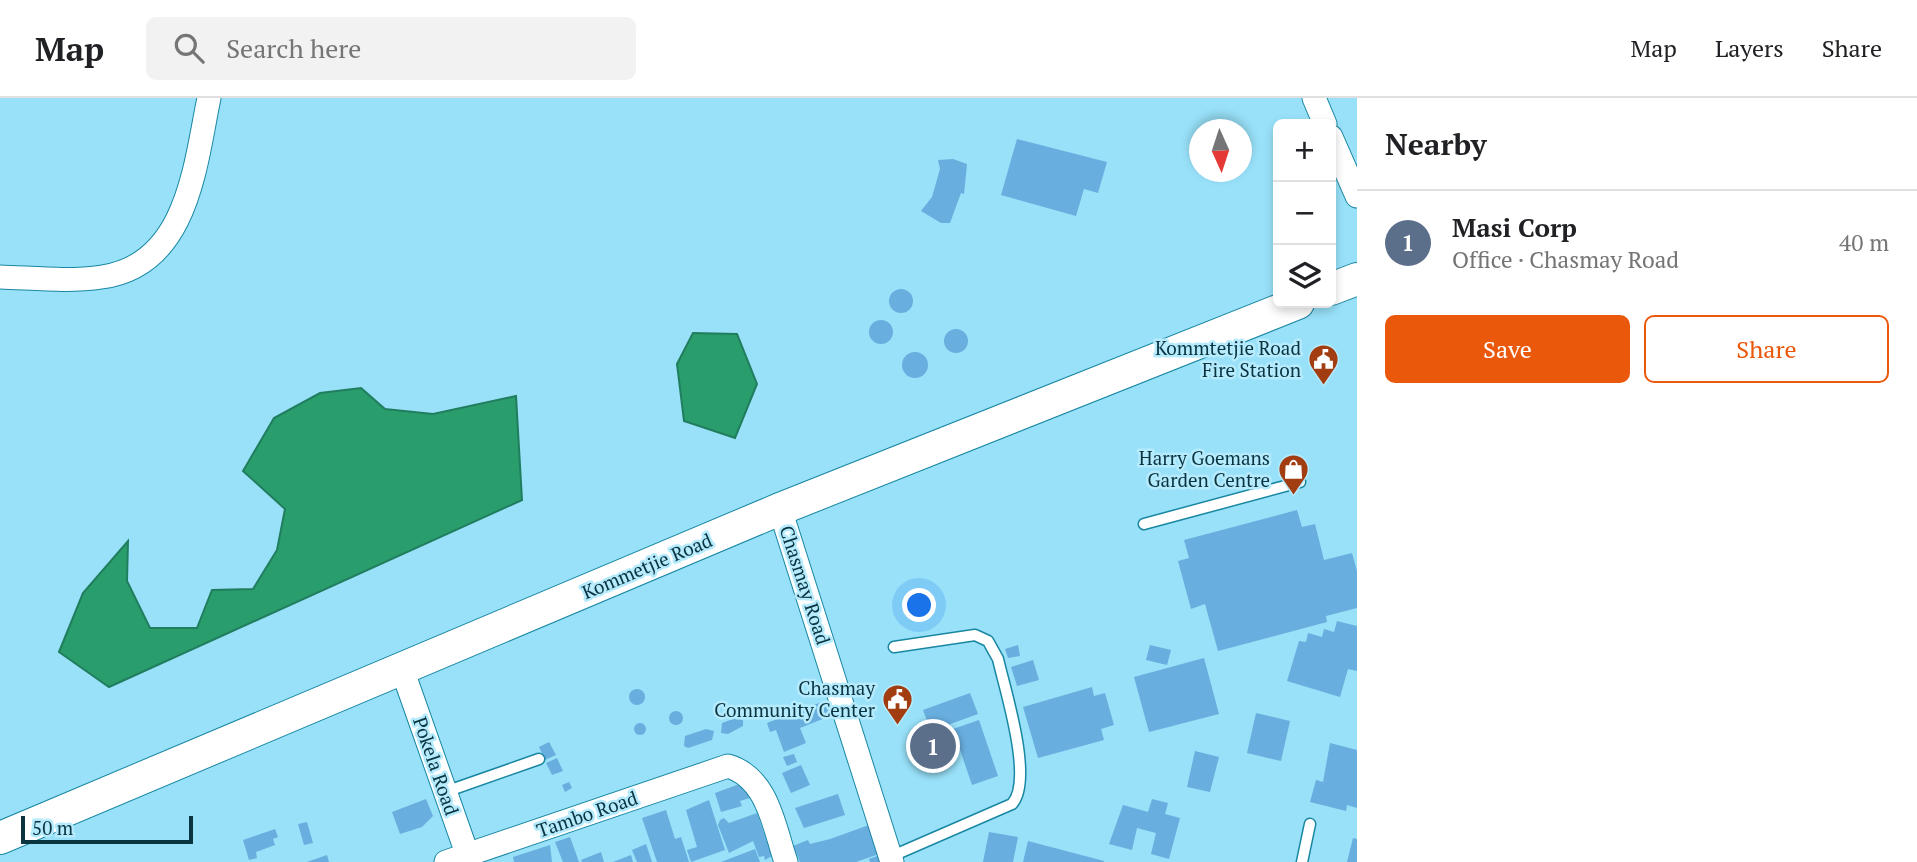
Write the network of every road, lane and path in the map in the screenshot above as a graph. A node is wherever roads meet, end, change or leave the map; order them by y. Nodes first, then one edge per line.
1 (209, 98) edge
2 (1314, 98) edge
3 (1323, 119) edge
4 (1336, 148) edge
5 (1357, 196) edge
6 (0, 277) edge
7 (1357, 279) edge
8 (1336, 287) edge
9 (1285, 308) edge
10 (1300, 482) dead end
11 (780, 509) junction
12 (1144, 523) dead end
13 (894, 647) dead end
14 (402, 669) junction
15 (539, 759) dead end
16 (445, 792) junction
17 (1310, 824) dead end
18 (0, 838) edge
19 (461, 860) edge
20 (891, 860) edge
21 (786, 862) edge
22 (1302, 862) edge

1 - 6 street
2 - 3 street
4 - 5 street
7 - 8 main road
9 - 11 main road, Kommetjie Road
10 - 12 lane
11 - 14 main road, Kommetjie Road
11 - 20 street, Chasmay Road
13 - 20 lane
14 - 16 street, Pokela Road
14 - 18 main road, Kommetjie Road
15 - 16 lane
16 - 19 street, Pokela Road
17 - 22 lane
19 - 21 street, Tambo Road

